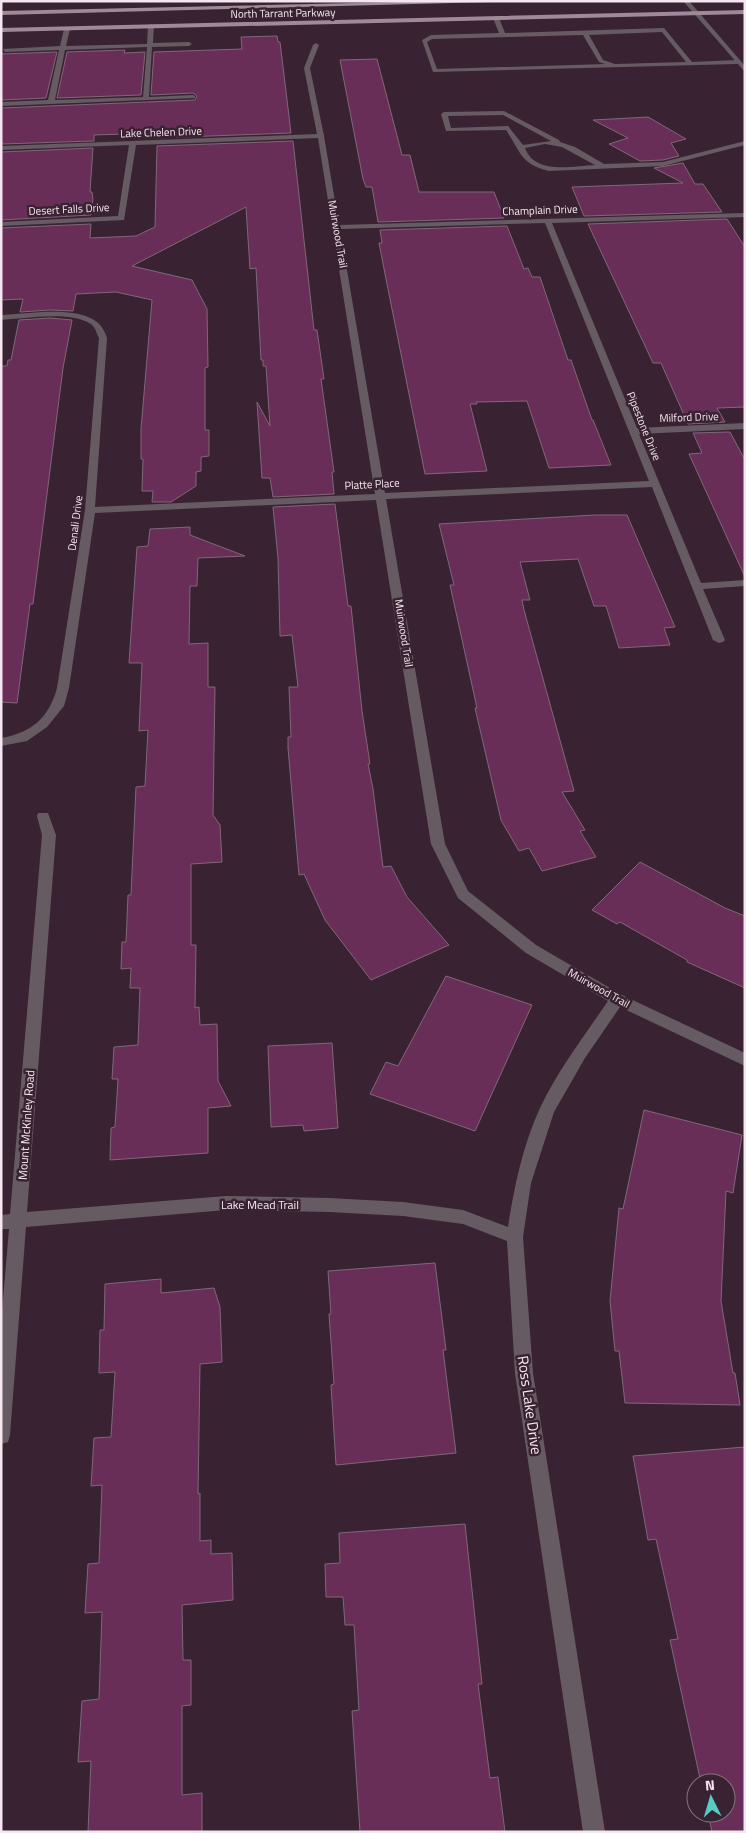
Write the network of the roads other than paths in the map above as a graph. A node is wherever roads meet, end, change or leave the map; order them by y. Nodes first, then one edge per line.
1 (527, 1) edge
2 (686, 1) edge
3 (449, 2) edge
4 (348, 3) edge
5 (745, 12) edge
6 (1, 13) edge
7 (698, 13) junction
8 (496, 18) junction
9 (151, 26) junction
10 (67, 28) junction
11 (1, 30) edge
12 (585, 33) junction
13 (503, 35) junction
14 (589, 40) junction
15 (580, 41) dead end
16 (189, 44) dead end
17 (435, 44) dead end
18 (426, 45) junction
19 (150, 46) junction
20 (316, 46) dead end
21 (63, 48) junction
22 (5, 50) dead end
23 (737, 62) junction
24 (690, 63) junction
25 (614, 66) junction
26 (745, 70) edge
27 (192, 97) dead end
28 (146, 98) junction
29 (51, 102) junction
30 (1, 104) edge
31 (321, 136) junction
32 (133, 143) junction
33 (562, 143) junction
34 (745, 143) edge
35 (521, 147) junction
36 (1, 148) edge
37 (602, 166) junction
38 (745, 215) edge
39 (548, 221) junction
40 (1, 224) edge
41 (336, 227) junction
42 (1, 318) edge
43 (745, 426) edge
44 (634, 430) junction
45 (656, 484) junction
46 (382, 496) junction
47 (90, 510) junction
48 (745, 583) edge
49 (697, 586) junction
50 (719, 640) dead end
51 (1, 742) edge
52 (43, 816) dead end
53 (617, 999) junction
54 (745, 1060) edge
55 (18, 1221) junction
56 (1, 1222) edge
57 (515, 1237) junction
58 (1, 1435) edge
59 (594, 1832) edge

1 - 3 main road, North Tarrant Parkway
2 - 7 street
3 - 4 main road, North Tarrant Parkway
4 - 6 main road, North Tarrant Parkway
5 - 7 main road, North Tarrant Parkway
7 - 8 main road, North Tarrant Parkway
7 - 23 street
8 - 9 main road, North Tarrant Parkway
8 - 13 street
9 - 10 main road, North Tarrant Parkway
9 - 19 street
10 - 11 main road, North Tarrant Parkway
10 - 21 street
12 - 13 street
12 - 14 street
12 - 24 street
13 - 18 street
14 - 15 street
14 - 25 street
16 - 19 street
17 - 18 street
18 - 25 street
19 - 21 street
19 - 28 street
20 - 31 street, Muirwood Trail
21 - 22 street
21 - 29 street
23 - 24 street
23 - 26 street
24 - 25 street
27 - 28 street
28 - 29 street
29 - 30 street
31 - 32 street, Lake Chelen Drive
31 - 41 street, Muirwood Trail
32 - 36 street, Lake Chelen Drive
32 - 40 street, Desert Falls Drive
33 - 35 street
33 - 35 street
33 - 37 street
34 - 37 street
35 - 37 street
38 - 39 street, Champlain Drive
39 - 41 street, Champlain Drive
39 - 44 street, Pipestone Drive
41 - 46 street, Muirwood Trail
42 - 47 street, Denali Drive
43 - 44 street, Milford Drive
44 - 45 street, Pipestone Drive
45 - 46 street, Platte Place
45 - 49 street, Pipestone Drive
46 - 47 street, Platte Place
46 - 53 street, Muirwood Trail
47 - 51 street, Denali Drive
48 - 49 street
49 - 50 street, Pipestone Drive
52 - 55 street, Mount McKinley Road
53 - 54 street, Muirwood Trail
53 - 57 street, Ross Lake Drive
55 - 56 street, Lake Mead Trail
55 - 57 street, Lake Mead Trail
55 - 58 street, Mount McKinley Road
57 - 59 street, Ross Lake Drive

